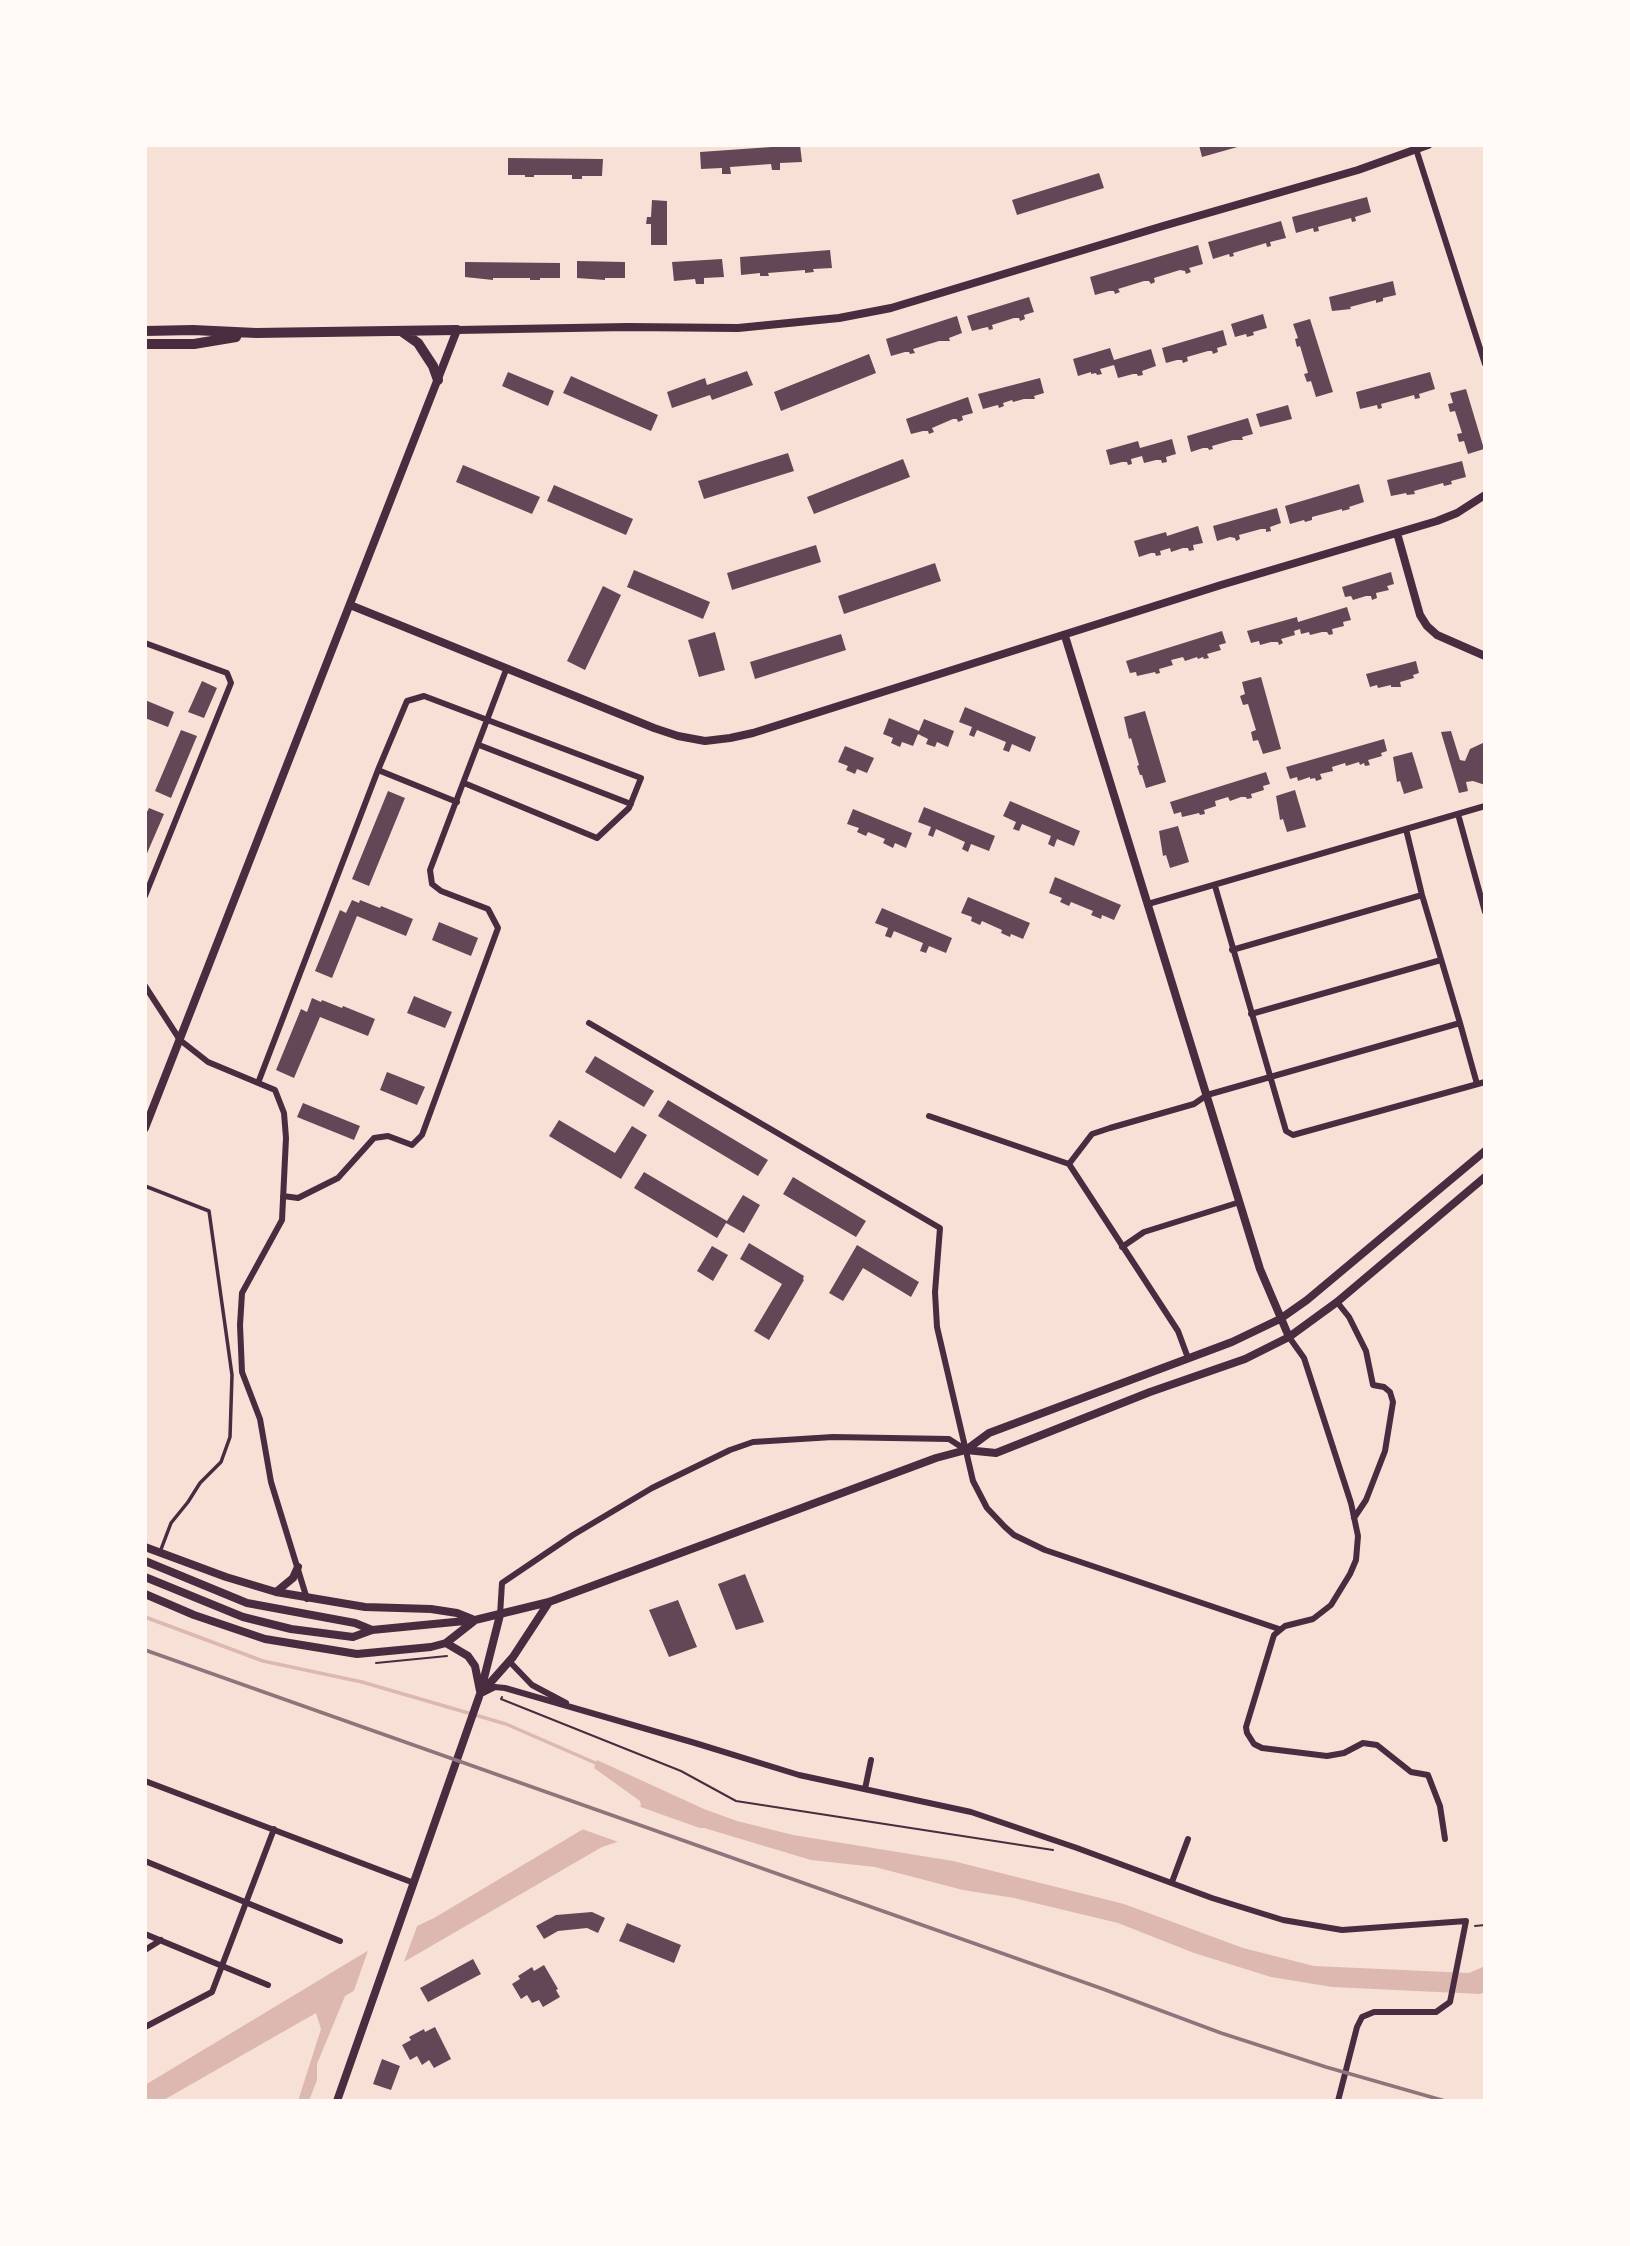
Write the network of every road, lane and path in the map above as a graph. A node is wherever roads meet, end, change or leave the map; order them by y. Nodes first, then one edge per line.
1 (1429, 145) edge
2 (1416, 149) junction
3 (457, 330) junction
4 (145, 331) edge
5 (401, 331) junction
6 (256, 333) junction
7 (145, 344) edge
8 (1485, 364) edge
9 (438, 380) junction
10 (1485, 495) edge
11 (1396, 533) junction
12 (350, 605) junction
13 (1065, 636) junction
14 (145, 643) edge
15 (1485, 656) edge
16 (506, 670) junction
17 (488, 718) junction
18 (479, 745) junction
19 (377, 770) junction
20 (464, 783) junction
21 (457, 802) junction
22 (631, 804) junction
23 (1485, 806) edge
24 (1458, 814) junction
25 (1406, 829) junction
26 (1214, 886) junction
27 (1422, 895) junction
28 (145, 897) edge
29 (1148, 904) junction
30 (1485, 912) edge
31 (1232, 950) junction
32 (1441, 960) junction
33 (145, 986) edge
34 (1251, 1014) junction
35 (589, 1023) dead end
36 (1460, 1023) junction
37 (180, 1040) junction
38 (1270, 1076) junction
39 (258, 1083) junction
40 (1481, 1083) edge
41 (1207, 1095) junction
42 (929, 1116) dead end
43 (145, 1128) edge
44 (1485, 1151) edge
45 (1069, 1164) junction
46 (1485, 1177) edge
47 (145, 1186) edge
48 (284, 1196) junction
49 (1240, 1202) junction
50 (1122, 1247) junction
51 (1337, 1302) junction
52 (1280, 1318) junction
53 (1289, 1337) junction
54 (1188, 1358) junction
55 (966, 1450) junction
56 (1354, 1518) junction
57 (145, 1547) edge
58 (160, 1552) junction
59 (145, 1561) edge
60 (298, 1567) junction
61 (145, 1577) edge
62 (276, 1592) junction
63 (145, 1594) edge
64 (307, 1598) junction
65 (549, 1602) junction
66 (499, 1615) junction
67 (475, 1620) junction
68 (1279, 1629) junction
69 (372, 1630) junction
70 (446, 1643) junction
71 (453, 1655) dead end
72 (509, 1661) junction
73 (371, 1663) dead end
74 (480, 1694) junction
75 (501, 1699) dead end
76 (584, 1711) junction
77 (872, 1760) dead end
78 (145, 1781) edge
79 (865, 1789) junction
80 (274, 1829) junction
81 (1188, 1839) dead end
82 (1445, 1839) dead end
83 (1053, 1850) dead end
84 (145, 1861) edge
85 (1172, 1882) junction
86 (414, 1883) junction
87 (246, 1903) junction
88 (1485, 1925) edge
89 (1465, 1930) junction
90 (145, 1934) edge
91 (161, 1940) junction
92 (340, 1941) dead end
93 (145, 1950) edge
94 (223, 1966) junction
95 (268, 1985) dead end
96 (145, 2027) edge
97 (337, 2101) edge
98 (1338, 2101) edge

1 - 2 street
2 - 3 street
2 - 8 street
3 - 5 highway
3 - 9 street
4 - 6 highway
5 - 6 highway
5 - 9 highway
6 - 7 highway
9 - 12 street
10 - 11 street
11 - 13 street
11 - 15 street
12 - 16 street
12 - 37 street
13 - 16 street
13 - 29 street
14 - 28 street
16 - 17 street
17 - 18 street
17 - 19 street
17 - 22 street
18 - 20 street
18 - 22 street
19 - 21 street
19 - 39 street
20 - 21 street
20 - 22 street
21 - 48 street
23 - 24 street
24 - 25 street
24 - 30 street
25 - 26 street
25 - 27 street
26 - 29 street
26 - 31 street
27 - 31 street
27 - 32 street
29 - 41 street
31 - 34 street
32 - 34 street
32 - 36 street
33 - 37 street
34 - 38 street
35 - 55 street
36 - 38 street
36 - 40 street
37 - 39 street
37 - 43 street
38 - 40 street
38 - 41 street
39 - 48 street
41 - 45 street
41 - 49 street
42 - 45 street
44 - 52 street
45 - 50 street
46 - 51 street
47 - 58 lane
48 - 60 street
49 - 50 street
49 - 52 street
50 - 54 street
51 - 53 street
51 - 56 street
52 - 53 street
52 - 54 street
53 - 55 street
53 - 56 street
54 - 55 street
55 - 65 street
55 - 66 street
55 - 68 street
56 - 68 street
57 - 58 street
58 - 62 street
59 - 69 street
60 - 62 street
60 - 64 street
61 - 69 street
62 - 64 street
63 - 70 street
64 - 67 street
65 - 66 street
65 - 72 street
66 - 67 street
66 - 74 street
67 - 69 street
67 - 70 street
68 - 82 street
70 - 74 street
71 - 73 path
72 - 74 street
72 - 76 street
74 - 76 street
74 - 86 street
75 - 83 path
76 - 79 street
77 - 79 street
78 - 80 street
79 - 85 street
80 - 86 street
80 - 87 street
81 - 85 street
84 - 87 street
85 - 89 street
86 - 97 street
87 - 92 street
87 - 94 street
88 - 89 path
89 - 98 street
90 - 91 street
91 - 93 street
91 - 94 street
94 - 95 street
94 - 96 street

